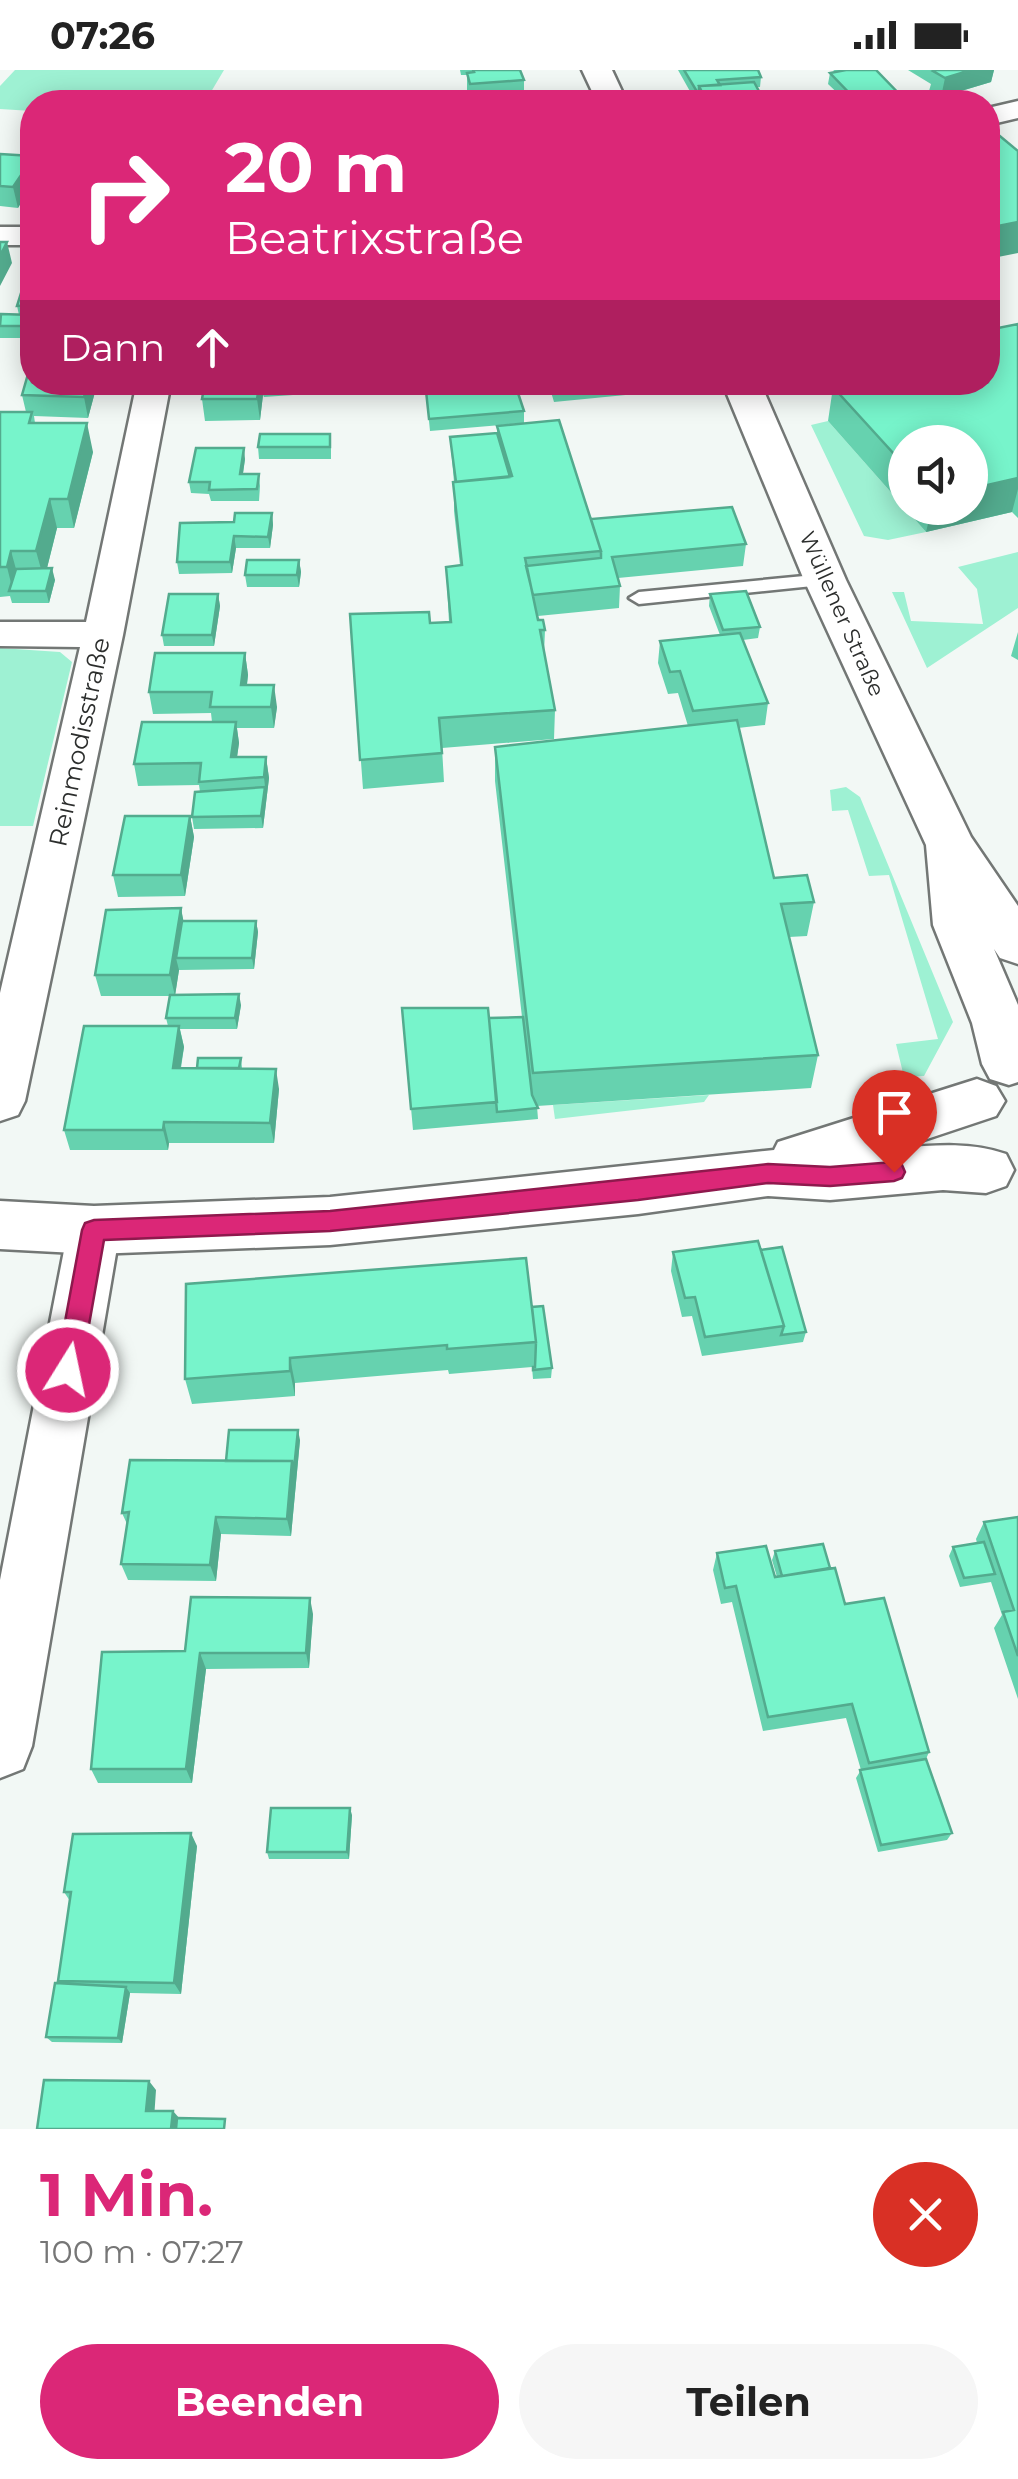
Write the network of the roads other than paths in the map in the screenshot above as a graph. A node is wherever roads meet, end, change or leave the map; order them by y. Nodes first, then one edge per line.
1 (151, 395) edge
2 (747, 395) edge
3 (825, 580) junction
4 (639, 598) dead end
5 (0, 634) edge
6 (103, 635) junction
7 (949, 843) junction
8 (1018, 944) edge
9 (1001, 1075) edge
10 (0, 1101) edge
11 (768, 1173) junction
12 (1002, 1187) edge
13 (0, 1225) edge
14 (94, 1230) junction
15 (0, 1746) edge

1 - 6 street, Reinmodisstraße
2 - 3 street, Wüllener Straße
3 - 4 lane
3 - 7 street, Wüllener Straße
5 - 6 street
6 - 10 street, Reinmodisstraße
7 - 8 street, Wüllener Straße
7 - 9 street, Wüllener Straße
9 - 11 street
9 - 12 street, Wüllener Straße
11 - 12 street
11 - 14 street
13 - 14 street
14 - 15 street

